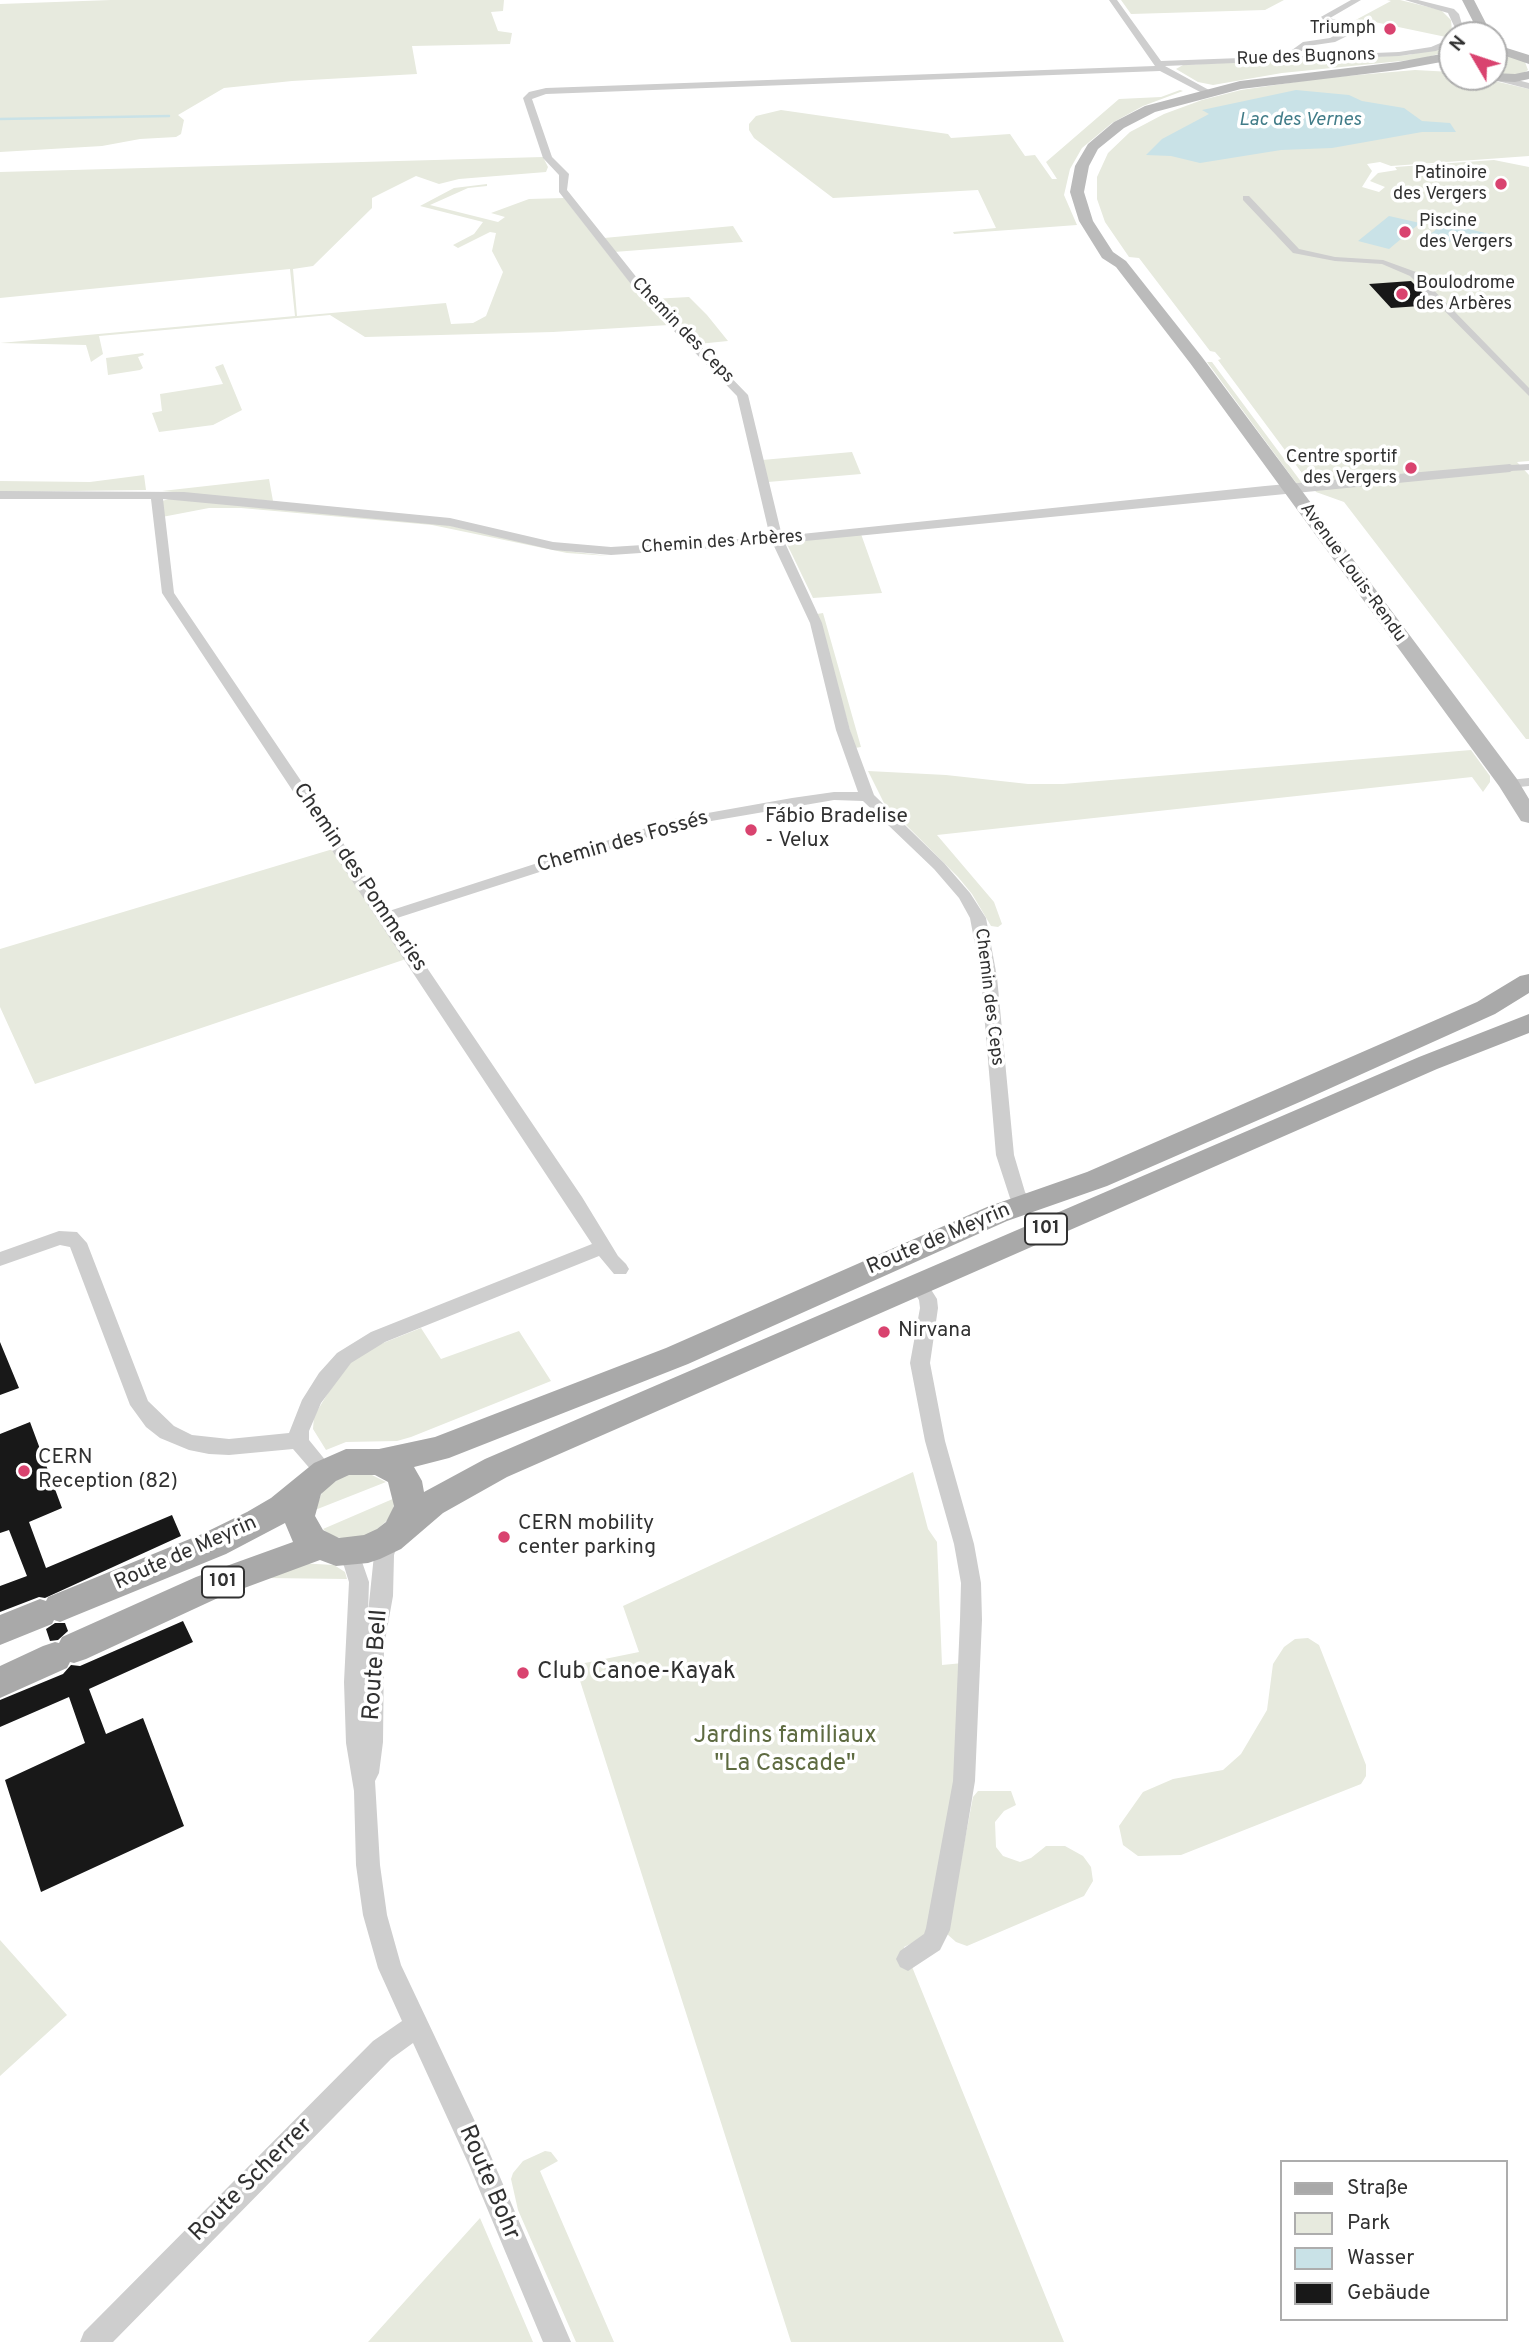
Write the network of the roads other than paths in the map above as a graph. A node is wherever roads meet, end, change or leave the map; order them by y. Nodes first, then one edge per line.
1 (1113, 0) edge
2 (1357, 0) edge
3 (1409, 0) edge
4 (1468, 0) edge
5 (1457, 21) edge
6 (1477, 21) edge
7 (1438, 47) edge
8 (1299, 59) junction
9 (1438, 59) edge
10 (1160, 66) junction
11 (1398, 66) junction
12 (1438, 68) edge
13 (1529, 75) edge
14 (1508, 78) edge
15 (1508, 81) edge
16 (1529, 86) edge
17 (1206, 92) junction
18 (1245, 198) dead end
19 (1121, 264) joint
20 (1529, 393) edge
21 (1529, 467) edge
22 (1510, 468) joint
23 (1290, 488) junction
24 (0, 495) edge
25 (156, 495) junction
26 (777, 540) junction
27 (1519, 783) edge
28 (867, 797) junction
29 (1529, 816) edge
30 (386, 918) junction
31 (1529, 982) edge
32 (1529, 1023) edge
33 (1023, 1204) junction
34 (603, 1247) junction
35 (0, 1259) edge
36 (620, 1269) dead end
37 (918, 1285) junction
38 (299, 1442) junction
39 (379, 1462) junction
40 (316, 1480) junction
41 (393, 1535) junction
42 (333, 1550) junction
43 (0, 1630) edge
44 (0, 1682) edge
45 (365, 1791) junction
46 (908, 1959) dead end
47 (416, 2026) junction
48 (93, 2342) edge
49 (557, 2342) edge

1 - 10 street
2 - 8 street
3 - 5 street
4 - 6 main road
7 - 8 street, Rue des Bugnons
8 - 10 street, Rue des Bugnons
9 - 11 main road, Avenue Louis-Rendu
10 - 17 street
10 - 26 street, Chemin des Ceps
11 - 12 main road, Avenue Louis-Rendu
11 - 17 main road, Avenue Louis-Rendu
13 - 14 main road
15 - 16 street
17 - 19 main road, Avenue Louis-Rendu
18 - 20 street
19 - 23 main road, Avenue Louis-Rendu
21 - 22 street
22 - 23 street, Chemin des Arbères
23 - 26 street, Chemin des Arbères
23 - 27 main road, Avenue Louis-Rendu
24 - 25 street, Chemin des Arbères
25 - 26 street, Chemin des Arbères
25 - 30 street, Chemin des Pommeries
26 - 28 street, Chemin des Ceps
27 - 29 main road, Avenue Louis-Rendu
28 - 30 street, Chemin des Fossés
28 - 33 street, Chemin des Ceps
30 - 34 street, Chemin des Pommeries
31 - 33 main road, Route de Meyrin / 101
32 - 37 main road, Route de Meyrin / 101
33 - 39 main road, Route de Meyrin / 101
34 - 36 street, Chemin des Pommeries
34 - 38 street
35 - 38 street
37 - 41 main road, Route de Meyrin / 101
37 - 46 street
38 - 40 street
39 - 40 main road, Route de Meyrin / 101
39 - 41 main road
40 - 42 main road
40 - 43 main road, Route de Meyrin / 101
41 - 42 main road, Route de Meyrin / 101
41 - 45 street, Route Bell
42 - 44 main road, Route de Meyrin / 101
42 - 45 street, Route Bell
45 - 47 street, Route Bell
47 - 48 street, Route Scherrer
47 - 49 street, Route Bohr

